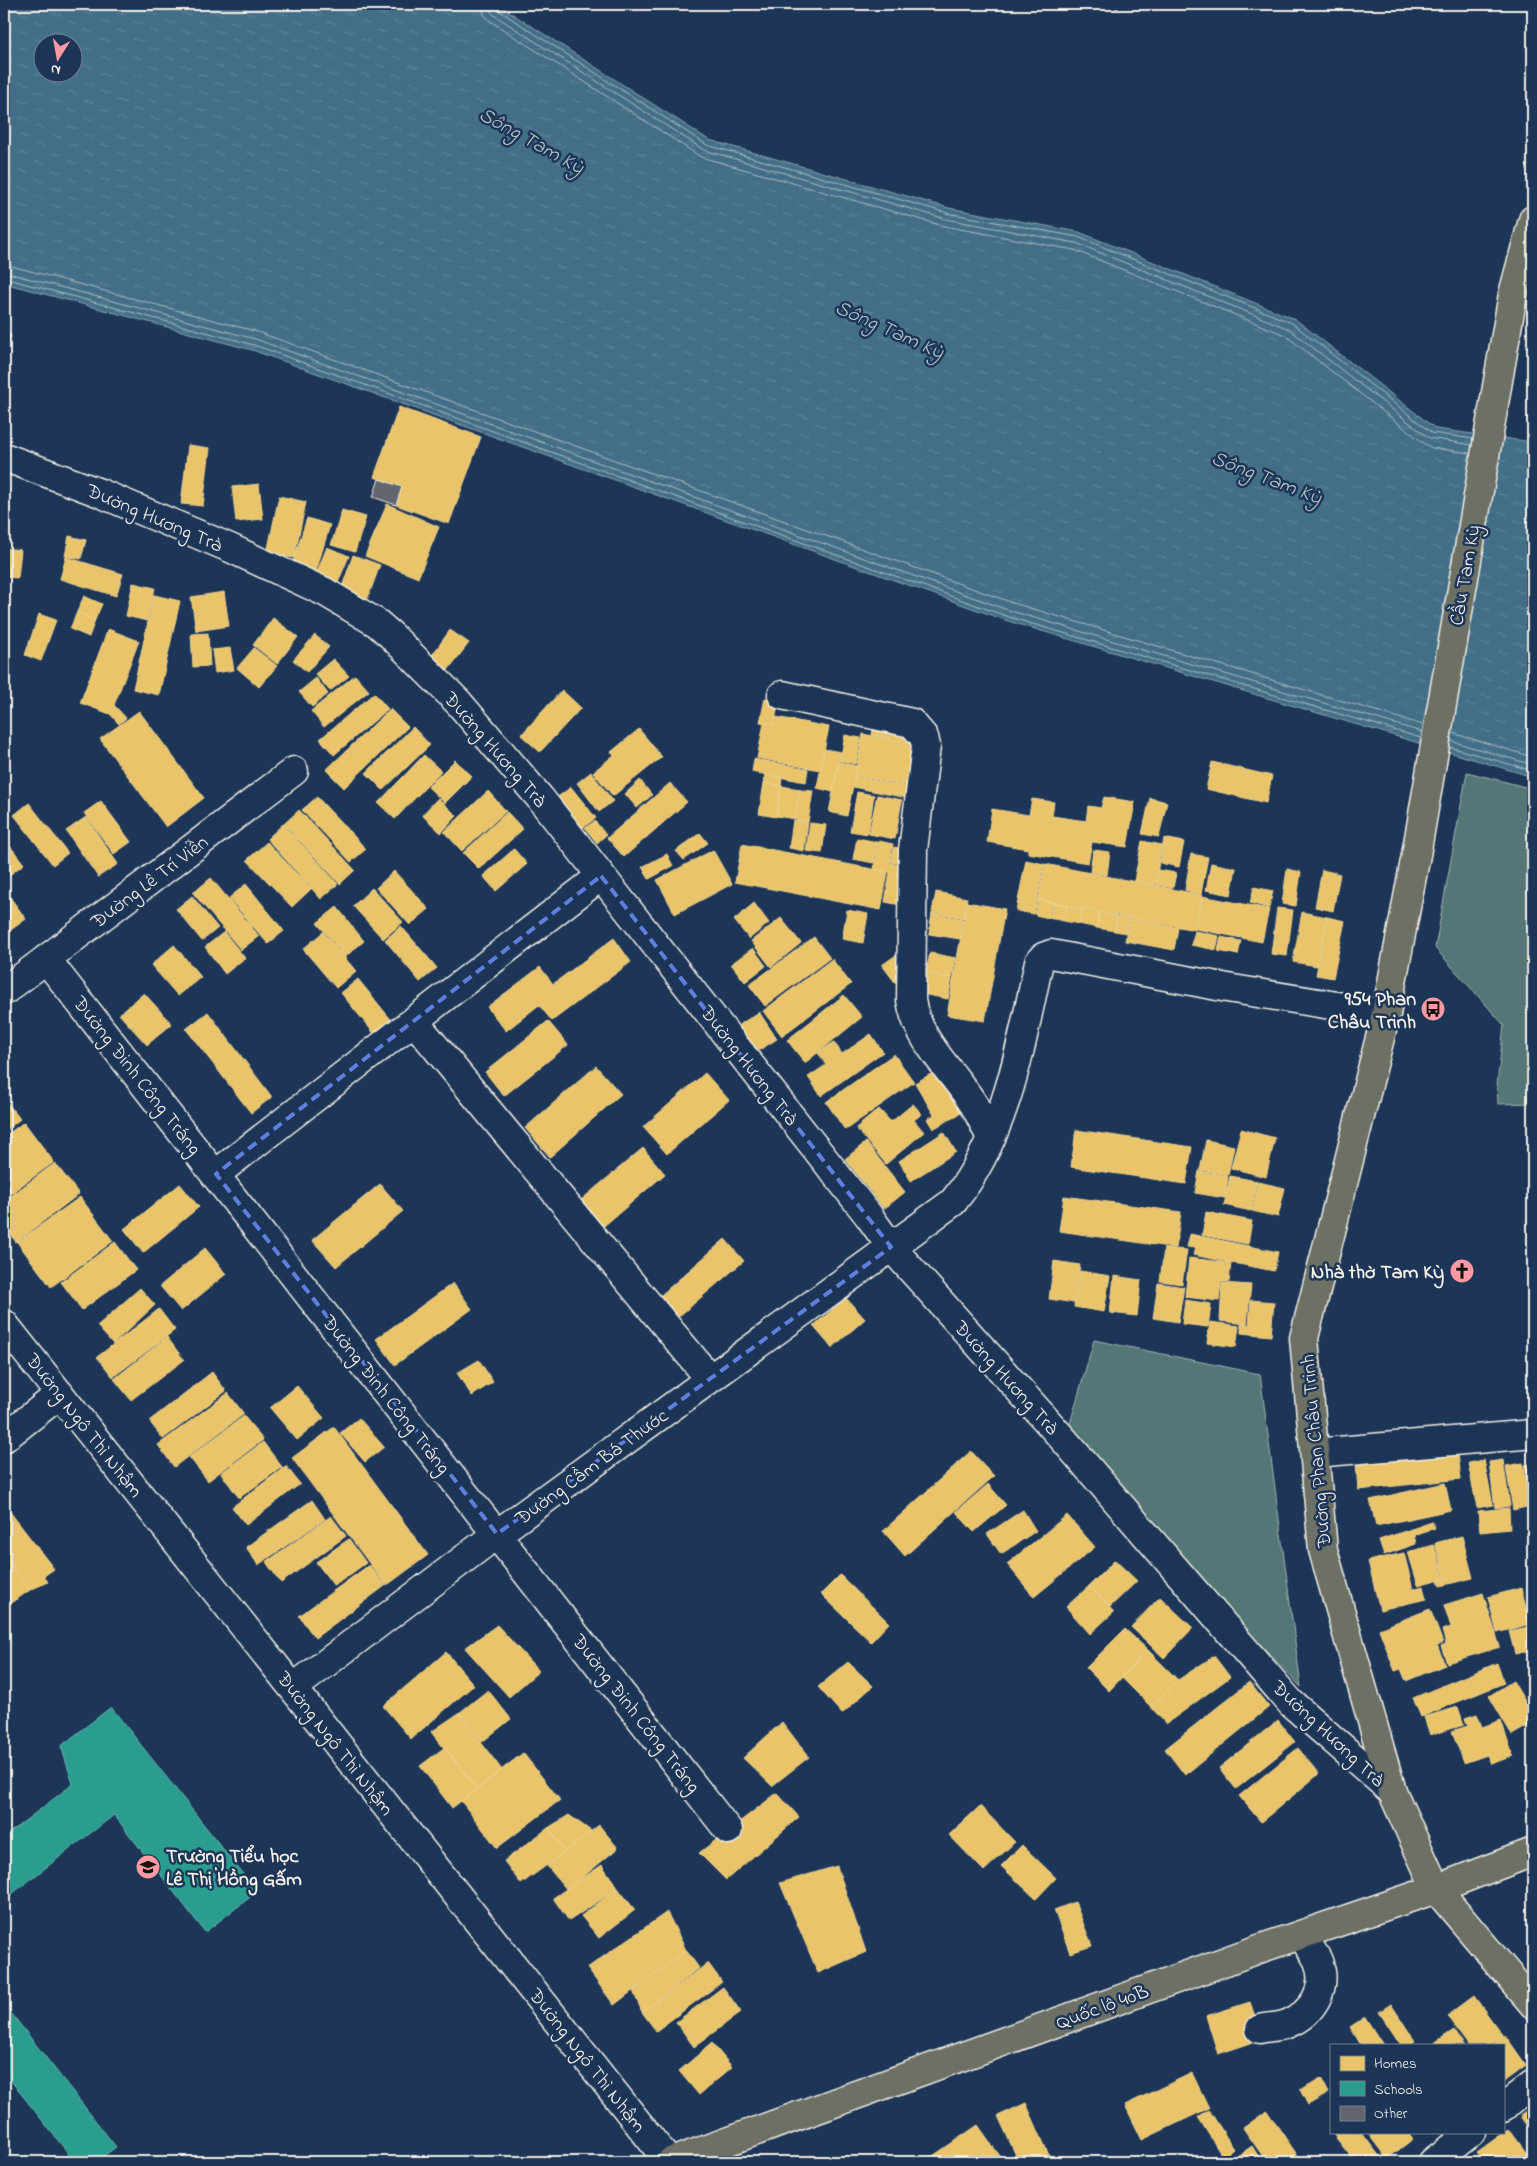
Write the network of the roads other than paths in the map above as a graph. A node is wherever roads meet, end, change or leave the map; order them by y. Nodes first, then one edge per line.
1 (1533, 220) edge
2 (1527, 269) edge
3 (12, 459) edge
4 (782, 695) dead end
5 (294, 771) dead end
6 (1416, 855) joint
7 (601, 876) junction
8 (46, 959) junction
9 (4, 991) edge
10 (1386, 1014) junction
11 (414, 1021) junction
12 (990, 1136) junction
13 (216, 1174) junction
14 (891, 1247) junction
15 (4, 1324) edge
16 (710, 1379) junction
17 (60, 1394) junction
18 (1533, 1434) edge
19 (4, 1438) edge
20 (1315, 1454) junction
21 (497, 1534) junction
22 (293, 1688) junction
23 (1392, 1791) junction
24 (728, 1830) dead end
25 (1533, 1852) edge
26 (1436, 1889) junction
27 (1301, 1934) junction
28 (1533, 2004) edge
29 (1260, 2030) dead end
30 (1533, 2084) edge
31 (1504, 2106) edge
32 (1468, 2134) edge
33 (670, 2162) edge
34 (1433, 2162) edge

1 - 2 main road, Cầu Tam Kỳ
2 - 6 main road, Cầu Tam Kỳ
3 - 7 street, Đường Hương Trà
4 - 12 street
5 - 8 street, Đường Lê Trí Viễn
6 - 10 main road, Đường Phan Châu Trinh
7 - 11 street
7 - 14 street, Đường Hương Trà
8 - 9 street, Đường Lê Trí Viễn
8 - 13 street, Đường Đinh Công Tráng
10 - 12 street, Đường Cầm Bá Thước
10 - 20 main road, Đường Phan Châu Trinh
11 - 13 street
11 - 16 street
12 - 14 street, Đường Cầm Bá Thước
13 - 21 street, Đường Đinh Công Tráng
14 - 16 street, Đường Cầm Bá Thước
14 - 23 street, Đường Hương Trà
15 - 17 street, Đường Ngô Thì Nhậm
16 - 21 street, Đường Cầm Bá Thước
17 - 19 street
17 - 22 street, Đường Ngô Thì Nhậm
18 - 20 street
20 - 23 main road, Đường Phan Châu Trinh
21 - 22 street, Đường Cầm Bá Thước
21 - 24 street, Đường Đinh Công Tráng
22 - 33 street, Đường Ngô Thì Nhậm
23 - 26 main road, Đường Phan Châu Trinh
25 - 26 main road, Quốc lộ 40B
26 - 27 main road, Quốc lộ 40B
26 - 28 main road, Đường Phan Châu Trinh
27 - 29 street
27 - 33 main road, Quốc lộ 40B
30 - 31 street
32 - 34 street

